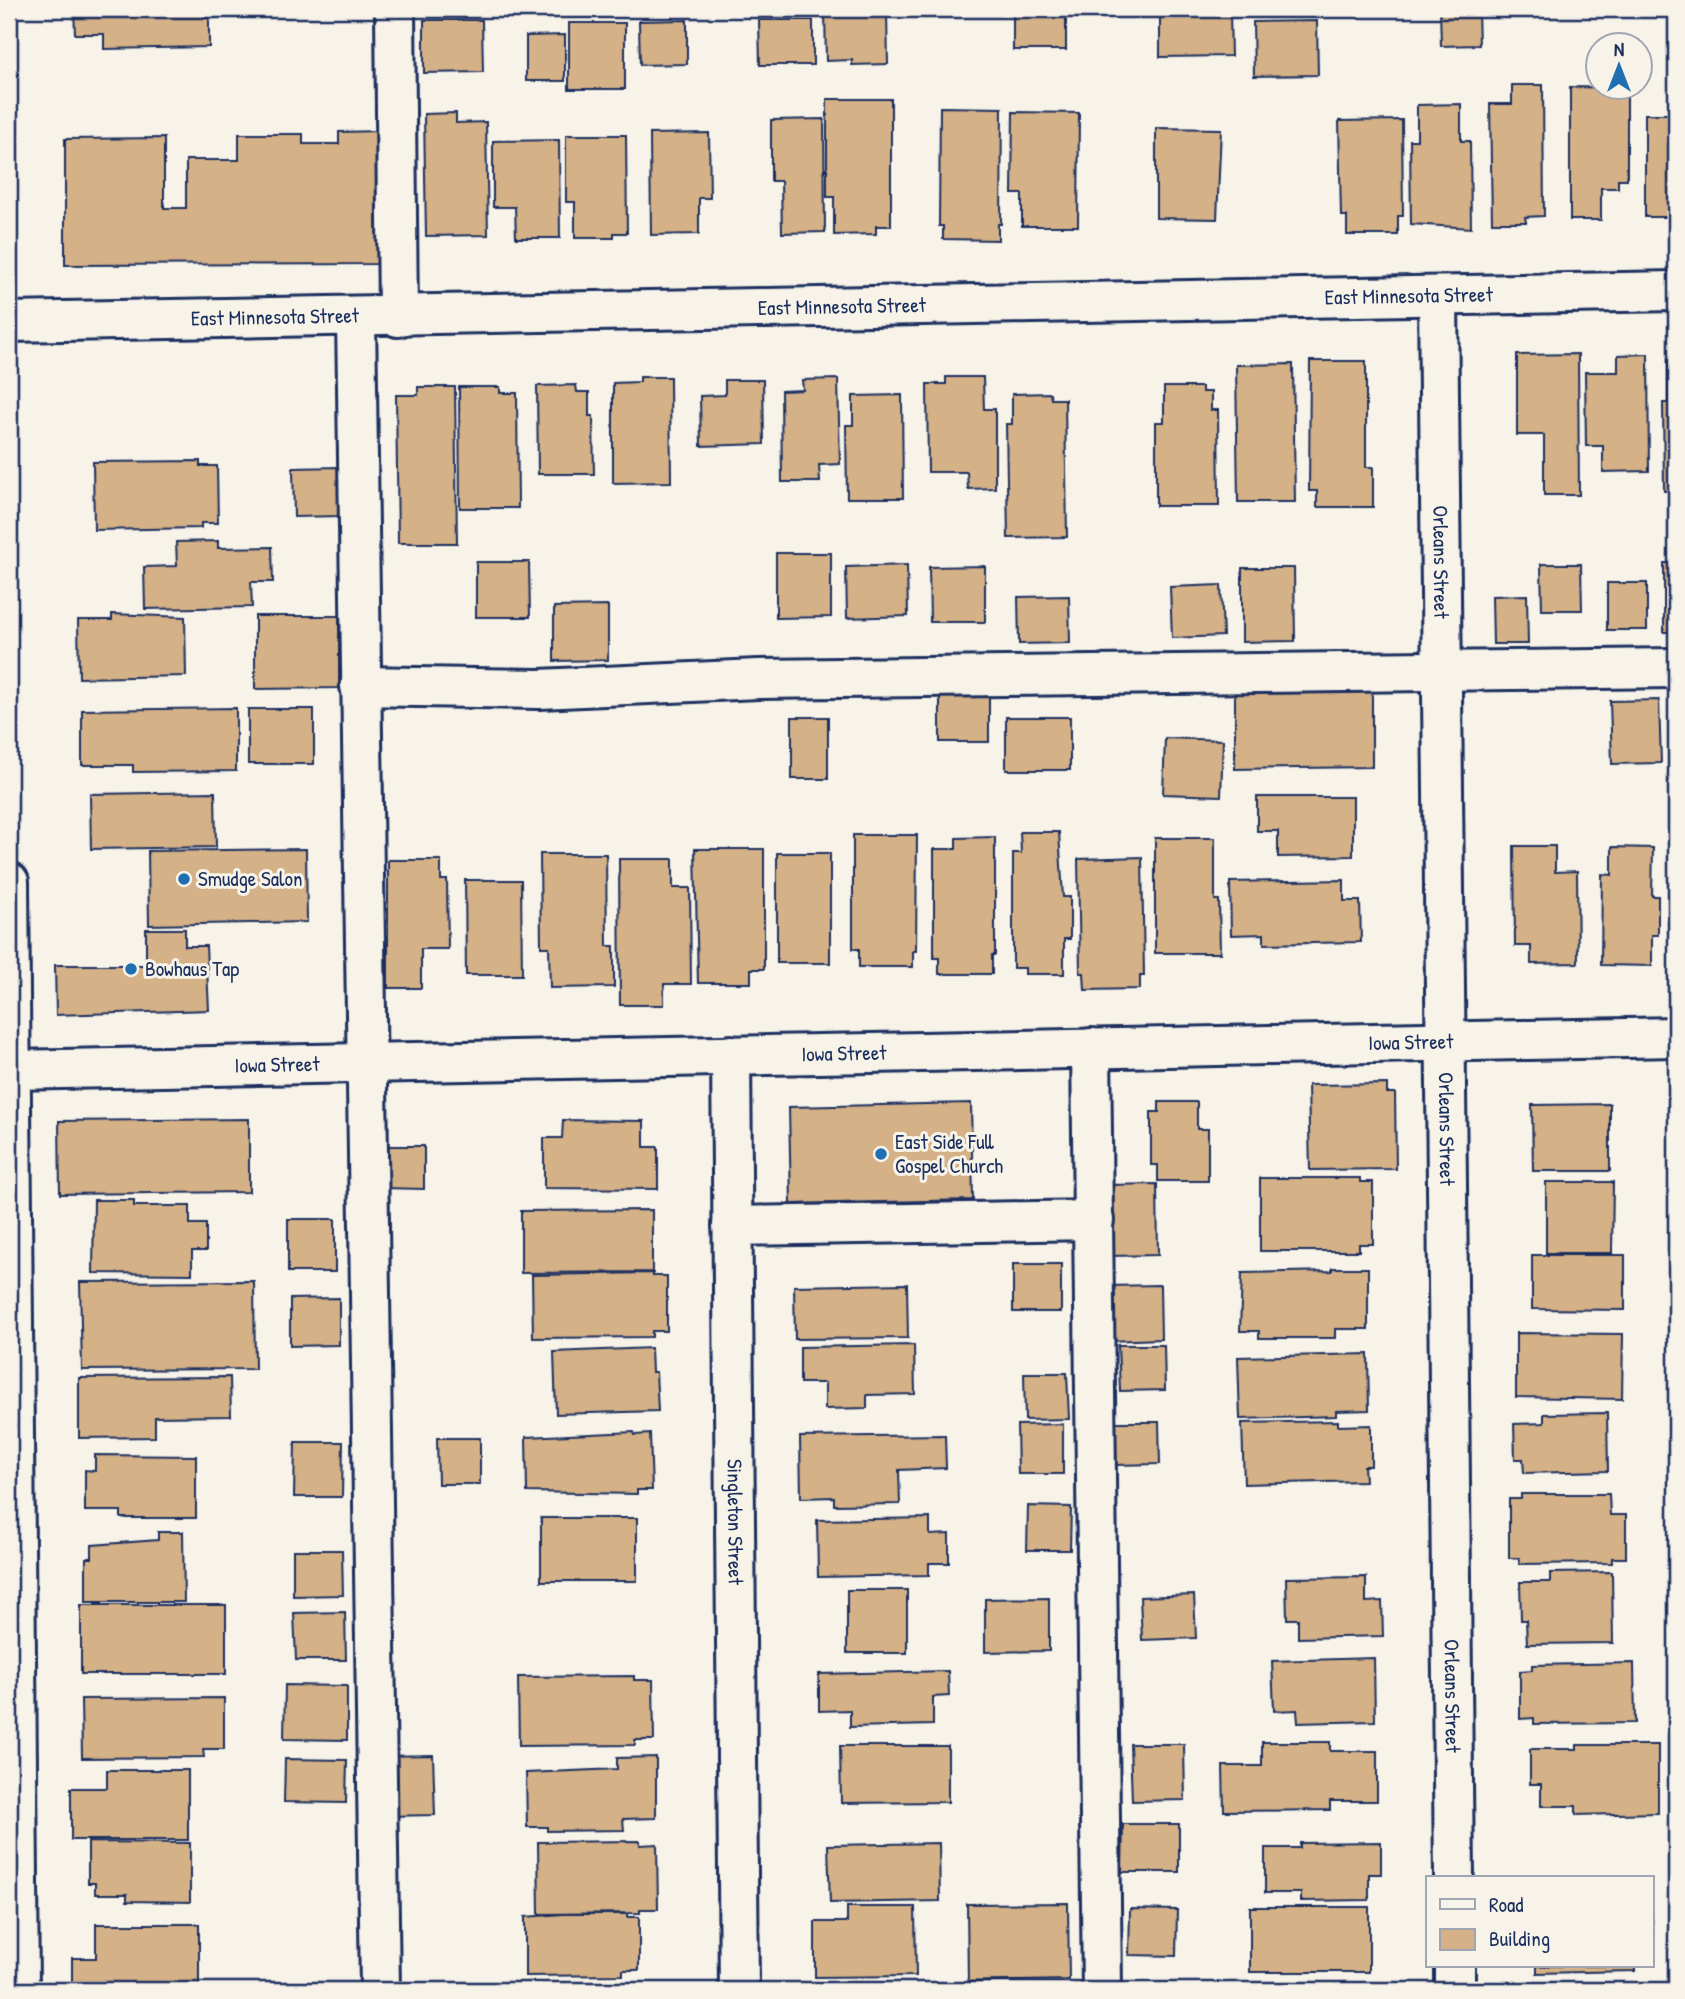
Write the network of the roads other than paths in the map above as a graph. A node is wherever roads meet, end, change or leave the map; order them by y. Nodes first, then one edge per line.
1 (395, 9) edge
2 (1676, 291) edge
3 (1438, 296) junction
4 (398, 317) junction
5 (355, 318) junction
6 (9, 322) edge
7 (1676, 668) edge
8 (1442, 671) junction
9 (360, 686) junction
10 (9, 882) edge
11 (1676, 1037) edge
12 (1446, 1041) junction
13 (1091, 1048) junction
14 (731, 1055) junction
15 (366, 1062) junction
16 (11, 1070) junction
17 (1094, 1220) junction
18 (732, 1226) junction
19 (10, 1231) edge
20 (12, 1595) edge
21 (1454, 1876) edge
22 (13, 1888) edge
23 (1455, 1968) edge
24 (19, 1990) edge
25 (380, 1990) edge
26 (739, 1990) edge
27 (1102, 1990) edge
28 (1455, 1990) edge

1 - 4 street
2 - 3 street, East Minnesota Street
3 - 4 street, East Minnesota Street
3 - 8 street, Orleans Street
4 - 5 street, East Minnesota Street
5 - 6 street, East Minnesota Street
5 - 9 street
7 - 8 street
8 - 9 street
8 - 12 street, Orleans Street
9 - 15 street
10 - 16 street
11 - 12 street, Iowa Street
12 - 13 street, Iowa Street
12 - 21 street, Orleans Street
13 - 14 street, Iowa Street
13 - 17 street
14 - 15 street, Iowa Street
14 - 18 street, Singleton Street
15 - 16 street, Iowa Street
15 - 25 street
16 - 19 street
17 - 18 street
17 - 27 street
18 - 26 street, Singleton Street
19 - 20 street
20 - 22 street
22 - 24 street
23 - 28 street

